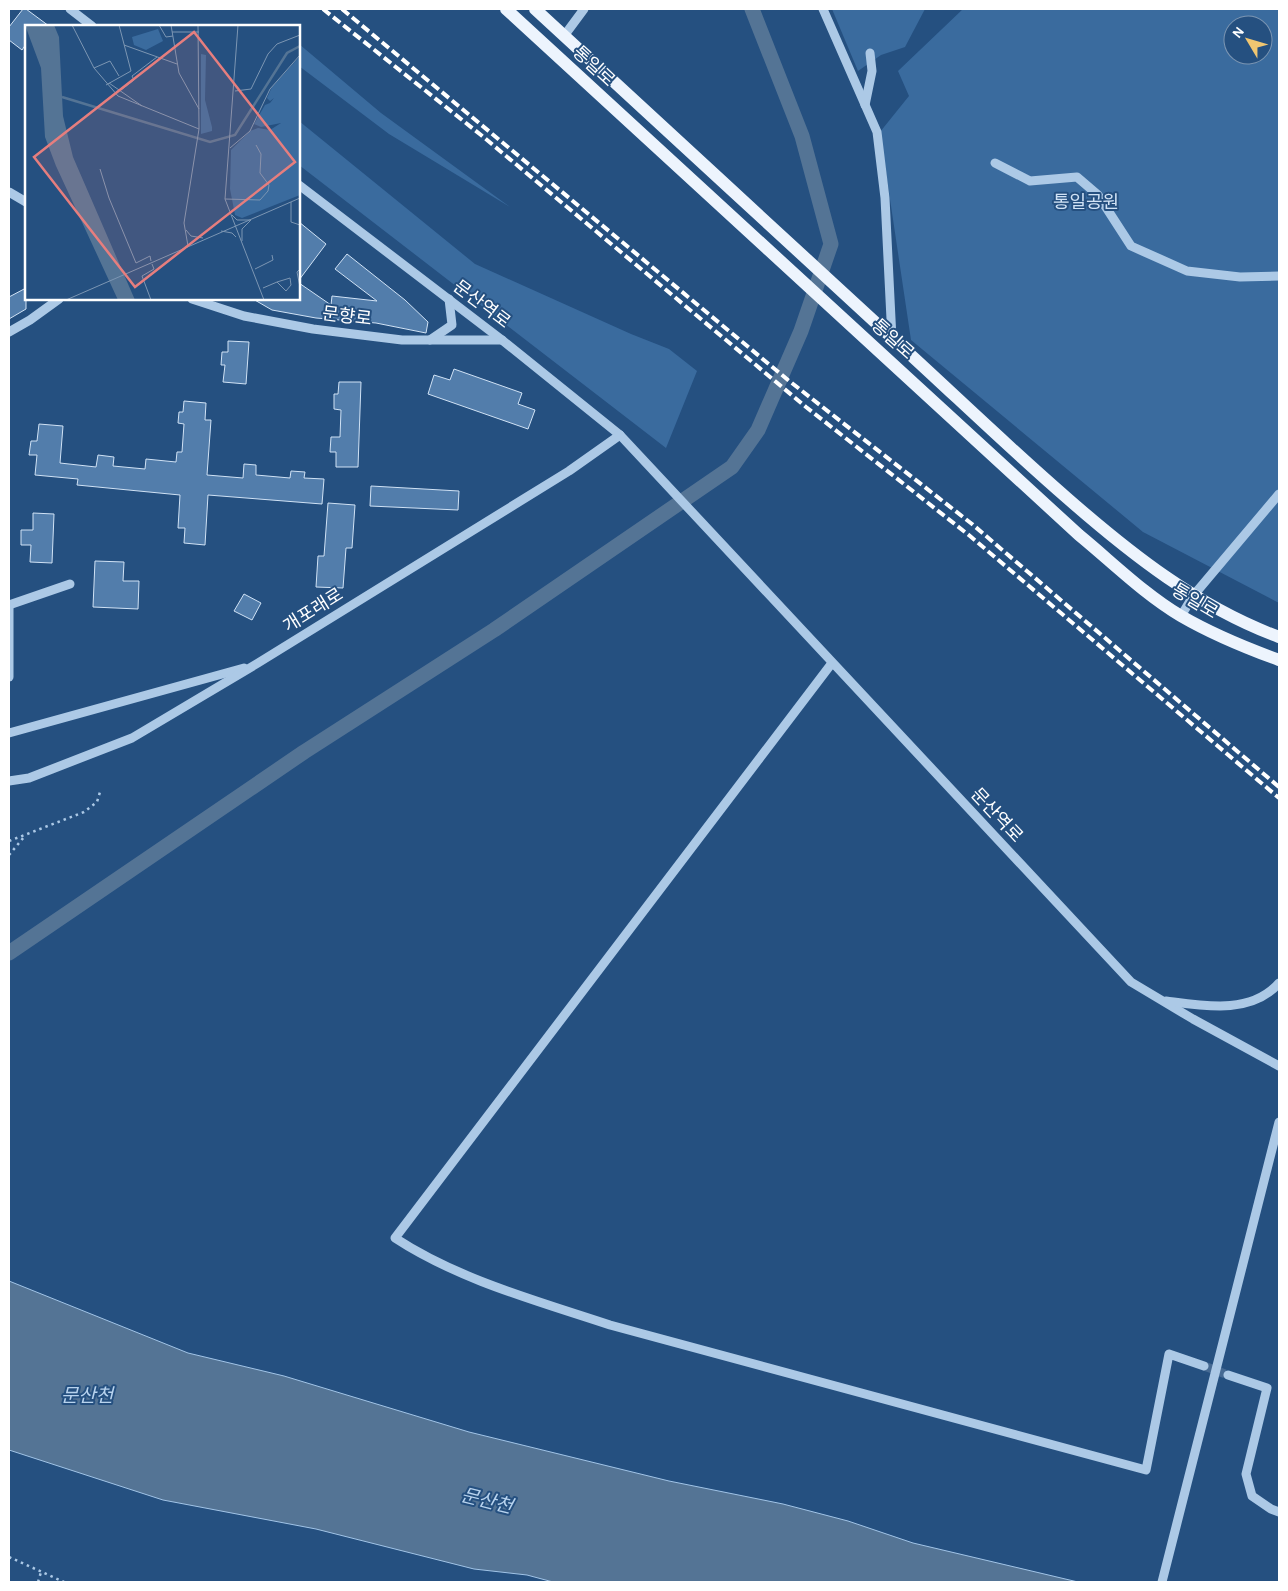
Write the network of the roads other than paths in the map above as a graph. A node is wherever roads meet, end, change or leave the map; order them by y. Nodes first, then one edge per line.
1 (70, 9) edge
2 (506, 9) edge
3 (535, 9) edge
4 (584, 9) edge
5 (823, 9) edge
6 (91, 25) edge
7 (564, 36) junction
8 (870, 53) dead end
9 (865, 104) junction
10 (995, 163) dead end
11 (300, 186) edge
12 (9, 192) edge
13 (25, 201) edge
14 (1279, 276) edge
15 (449, 299) junction
16 (58, 300) edge
17 (195, 300) edge
18 (9, 332) edge
19 (892, 339) junction
20 (430, 340) junction
21 (502, 340) junction
22 (620, 435) junction
23 (1279, 494) edge
24 (70, 584) dead end
25 (1193, 596) junction
26 (9, 605) edge
27 (1181, 616) junction
28 (1279, 637) edge
29 (1279, 660) edge
30 (258, 663) junction
31 (832, 663) junction
32 (9, 677) edge
33 (9, 733) edge
34 (9, 781) edge
35 (1279, 983) edge
36 (1162, 1000) junction
37 (1279, 1066) edge
38 (1279, 1122) edge
39 (1204, 1366) tunnel mouth
40 (1228, 1375) tunnel mouth
41 (1279, 1512) edge
42 (1162, 1582) edge

1 - 6 street
2 - 27 main road, 통일로
3 - 7 main road, 통일로
4 - 7 street
5 - 9 street
7 - 19 main road, 통일로
8 - 9 street
9 - 19 street
10 - 14 street
11 - 15 street, 문산역로
12 - 13 street
15 - 20 street
15 - 21 street, 문산역로
16 - 18 street
17 - 20 street, 문향로
19 - 25 main road, 통일로
20 - 21 street, 문향로
21 - 22 street, 문산역로
22 - 30 street, 개포래로
22 - 31 street, 문산역로
23 - 25 street
24 - 26 street
25 - 27 street
25 - 28 main road, 통일로
26 - 32 street
27 - 29 main road, 통일로
30 - 33 street
30 - 34 street, 개포래로
31 - 36 street, 문산역로
31 - 39 street
35 - 36 street
36 - 37 street, 문산역로
38 - 42 street
40 - 41 street

